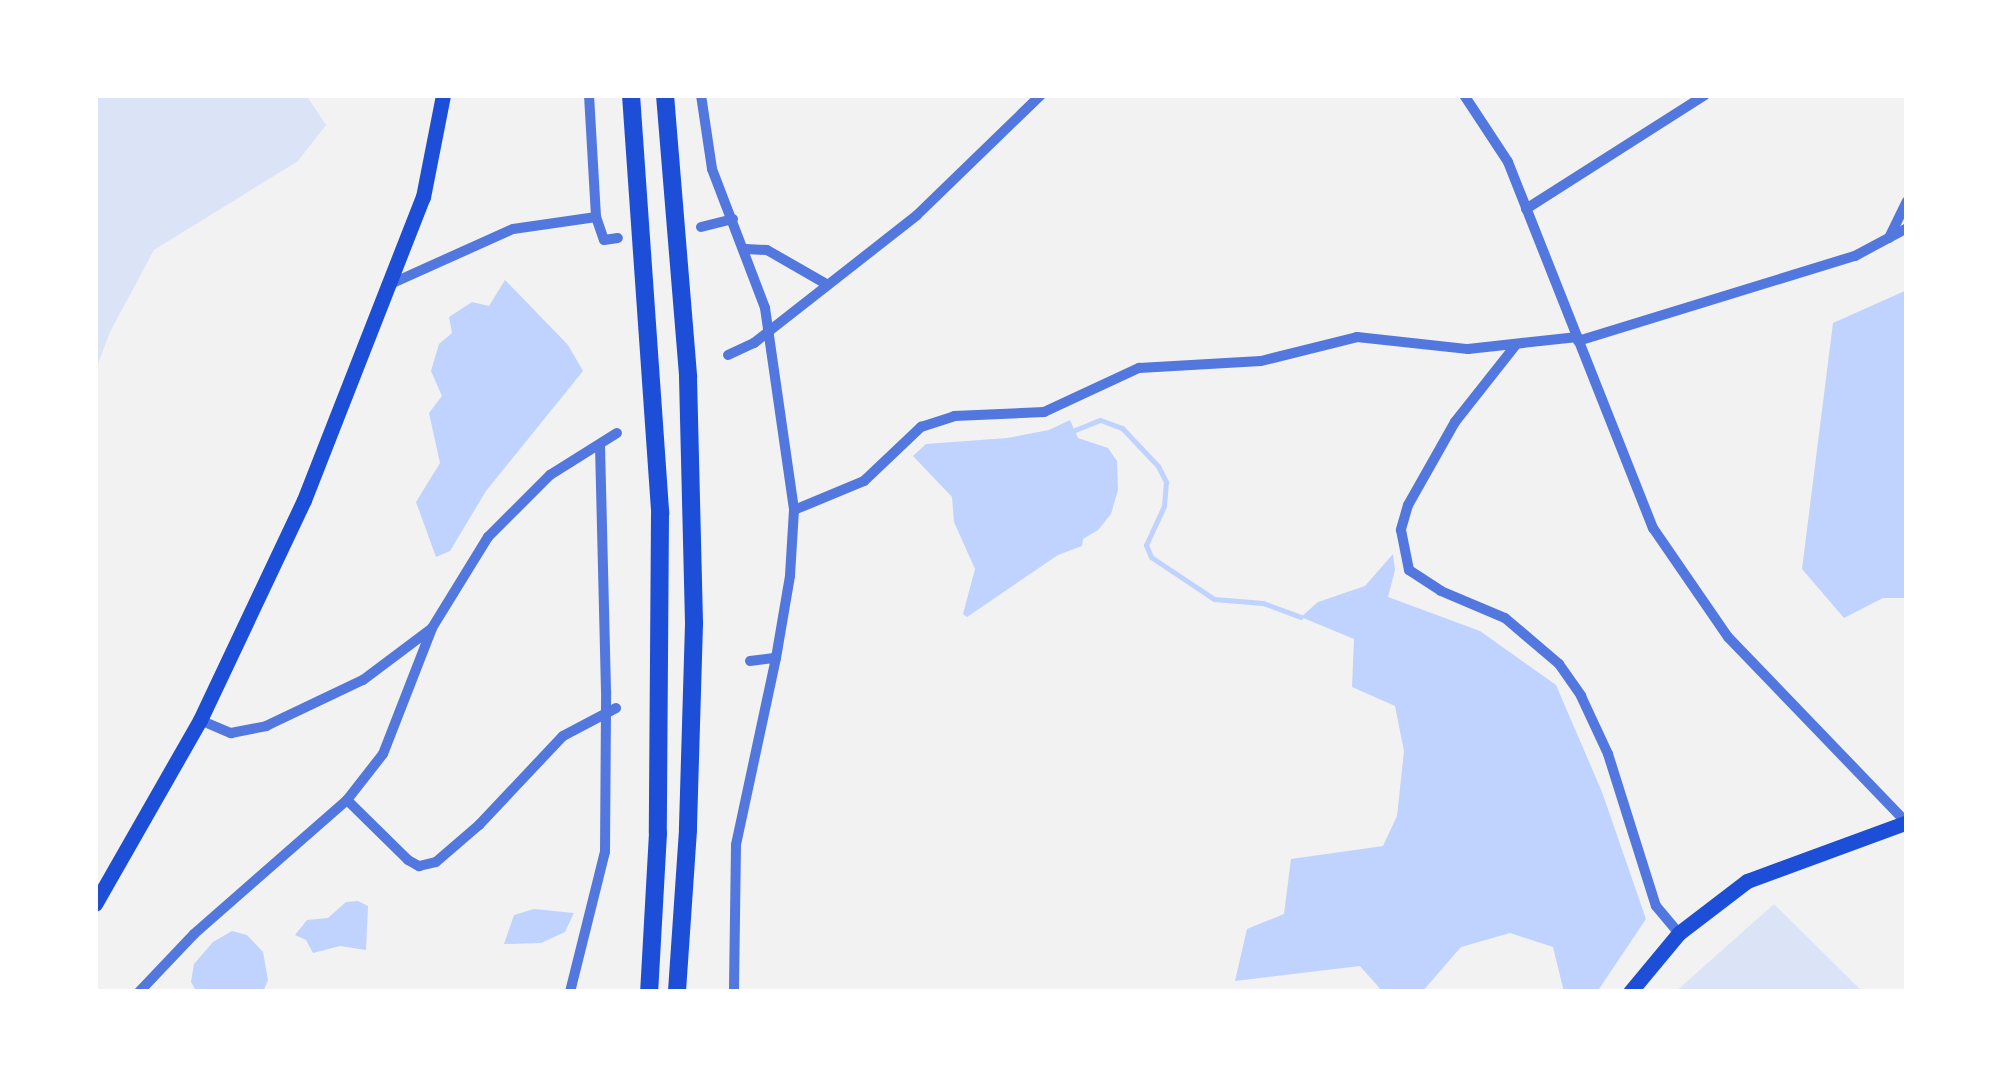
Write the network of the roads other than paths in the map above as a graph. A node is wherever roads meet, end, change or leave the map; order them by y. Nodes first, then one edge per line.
1 (443, 95) edge
2 (589, 95) edge
3 (631, 95) edge
4 (665, 95) edge
5 (701, 95) edge
6 (1040, 95) edge
7 (1464, 95) edge
8 (1705, 95) edge
9 (1907, 201) edge
10 (1526, 209) junction
11 (596, 218) junction
12 (733, 219) junction
13 (701, 227) dead end
14 (1907, 228) edge
15 (618, 238) dead end
16 (1888, 239) junction
17 (746, 249) junction
18 (828, 285) junction
19 (385, 286) junction
20 (769, 331) junction
21 (1578, 339) junction
22 (1515, 346) junction
23 (728, 356) dead end
24 (617, 433) dead end
25 (600, 446) junction
26 (794, 510) junction
27 (432, 628) junction
28 (776, 658) junction
29 (750, 660) dead end
30 (616, 708) dead end
31 (605, 717) junction
32 (200, 720) junction
33 (347, 800) junction
34 (1906, 822) edge
35 (95, 904) edge
36 (1679, 932) junction
37 (139, 992) edge
38 (570, 992) edge
39 (649, 992) edge
40 (677, 992) edge
41 (734, 992) edge
42 (1630, 992) edge

1 - 19 main road
2 - 11 street
3 - 39 highway
4 - 40 highway
5 - 12 street
6 - 18 street
7 - 10 street
8 - 10 street
9 - 16 street
10 - 21 street
11 - 15 street
11 - 19 street
12 - 13 street
12 - 17 street
14 - 16 street
16 - 21 street
17 - 18 street
17 - 20 street
18 - 20 street
19 - 32 main road
20 - 23 street
20 - 26 street
21 - 22 street
21 - 34 street
22 - 26 street
22 - 36 street
24 - 25 street
25 - 27 street
25 - 31 street
26 - 28 street
27 - 32 street
27 - 33 street
28 - 29 street
28 - 41 street
30 - 31 street
31 - 33 street
31 - 38 street
32 - 35 main road
33 - 37 street
34 - 36 main road
36 - 42 main road

